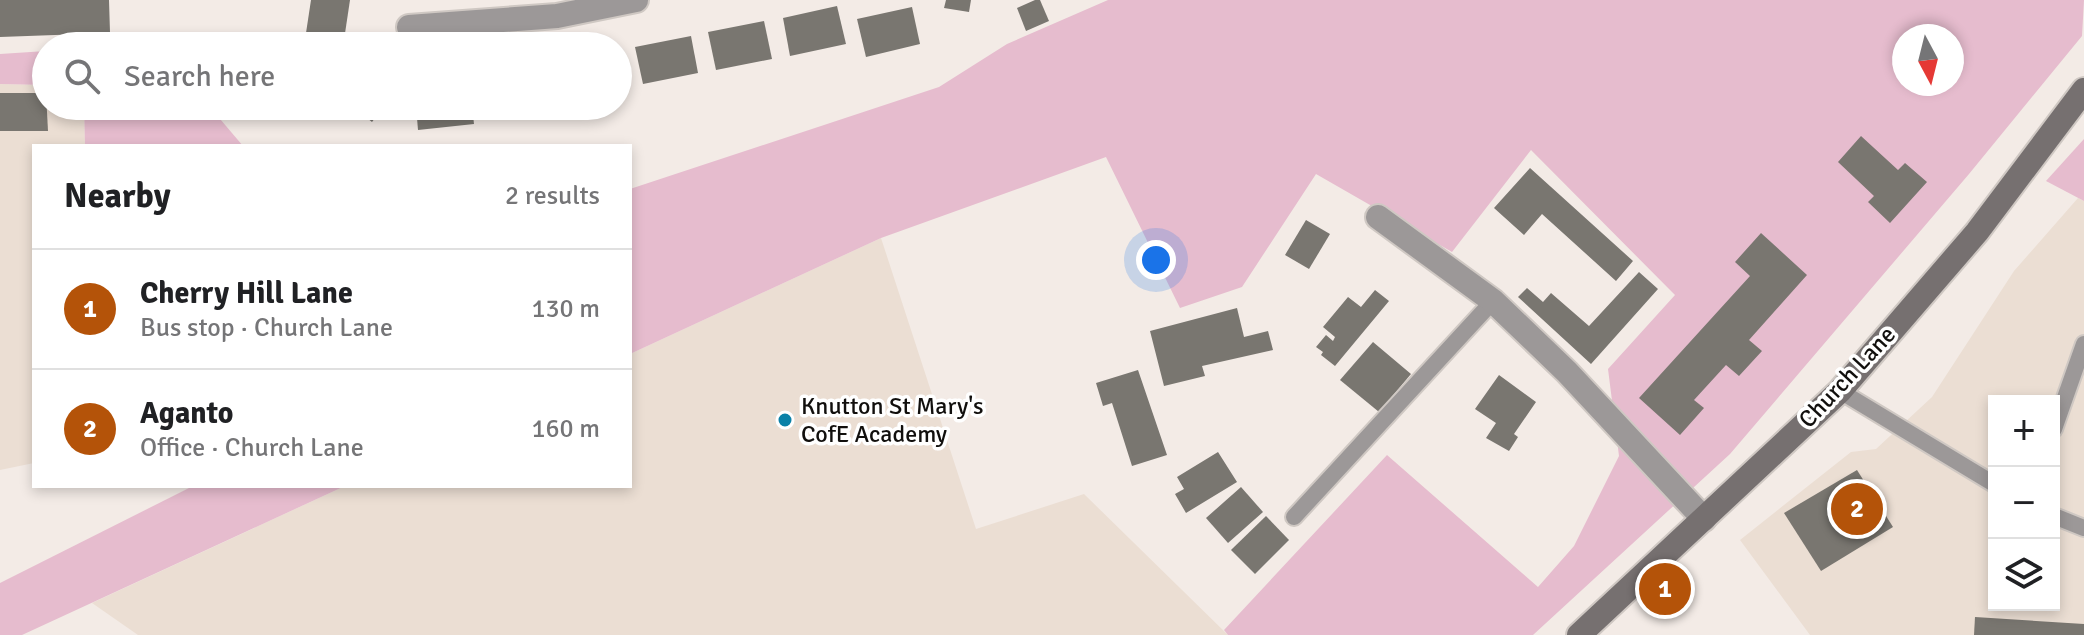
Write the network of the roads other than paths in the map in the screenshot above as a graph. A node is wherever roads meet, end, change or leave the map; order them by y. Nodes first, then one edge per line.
1 (636, 0) edge
2 (556, 8) edge
3 (409, 27) dead end
4 (2084, 90) edge
5 (1378, 217) dead end
6 (1493, 301) junction
7 (2084, 344) edge
8 (1840, 391) junction
9 (2060, 412) edge
10 (1988, 480) edge
11 (1294, 517) dead end
12 (2060, 518) edge
13 (1704, 519) junction
14 (2084, 528) edge
15 (1579, 635) edge

1 - 2 street
2 - 3 street
4 - 8 main road, Church Lane
5 - 6 street
6 - 11 lane
6 - 13 street
7 - 9 lane
8 - 10 lane
8 - 13 main road, Church Lane
12 - 14 lane
13 - 15 main road, Church Lane

